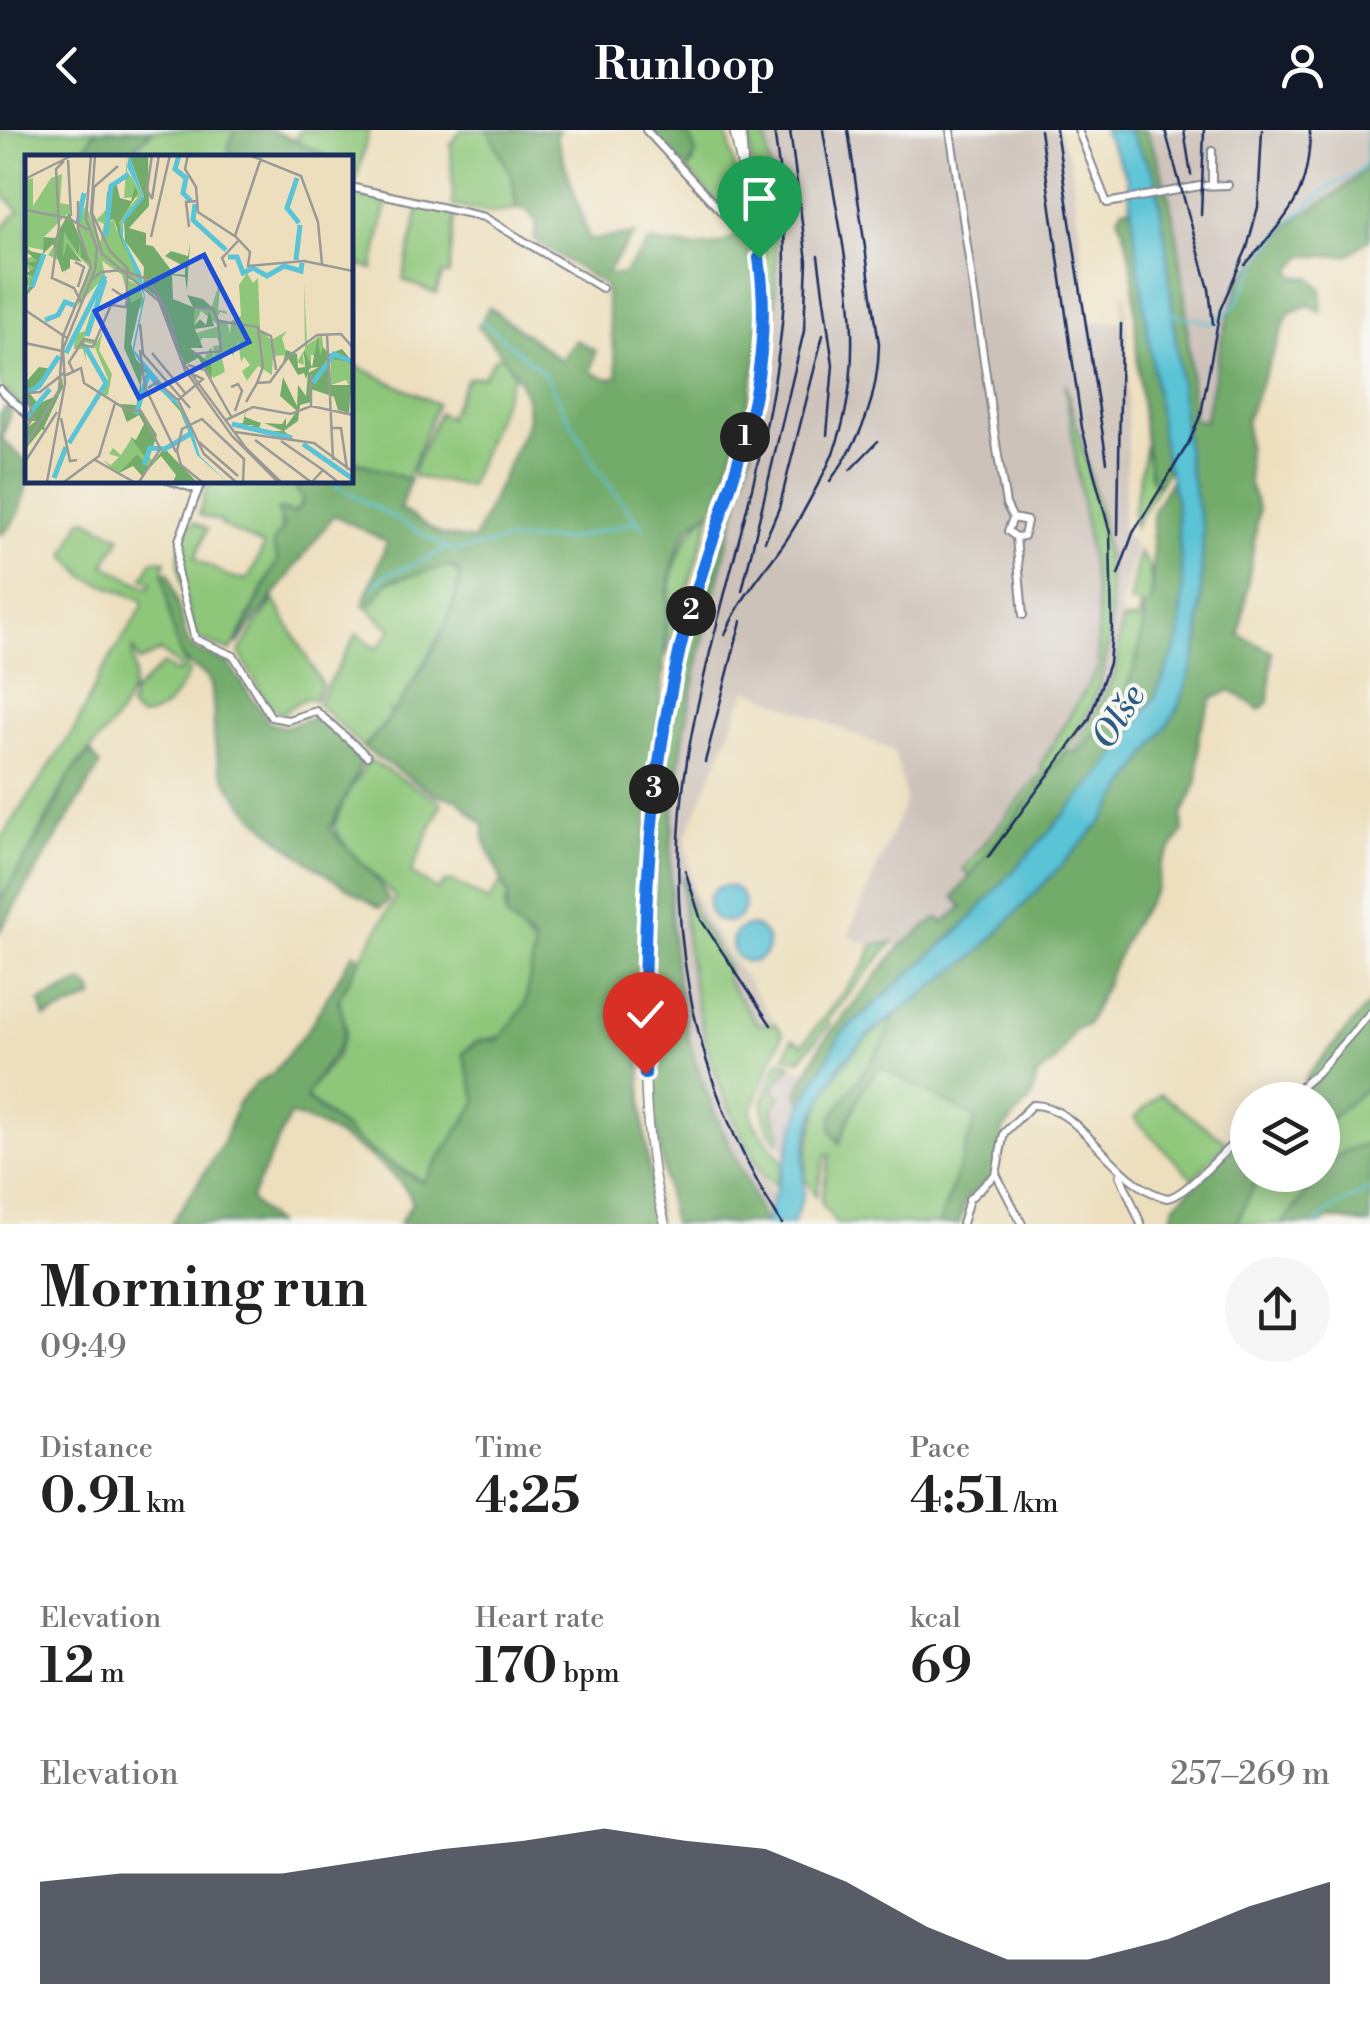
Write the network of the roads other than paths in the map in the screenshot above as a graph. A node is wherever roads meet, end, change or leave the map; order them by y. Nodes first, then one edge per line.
1 (646, 130) edge
2 (736, 130) edge
3 (950, 130) edge
4 (1078, 130) edge
5 (1212, 151) dead end
6 (1212, 185) junction
7 (1228, 185) dead end
8 (352, 187) edge
9 (753, 224) junction
10 (602, 288) dead end
11 (0, 389) edge
12 (25, 412) edge
13 (174, 482) edge
14 (202, 482) edge
15 (198, 490) junction
16 (1013, 518) junction
17 (1016, 537) junction
18 (1023, 615) dead end
19 (367, 756) dead end
20 (1370, 1013) edge
21 (1307, 1082) edge
22 (1230, 1147) edge
23 (996, 1174) junction
24 (1120, 1174) junction
25 (666, 1224) edge
26 (962, 1224) edge
27 (1022, 1224) edge
28 (1141, 1224) edge

1 - 9 street
2 - 9 main road
3 - 16 street
4 - 6 street
5 - 6 street
6 - 7 street
8 - 10 street
9 - 25 main road
11 - 12 street
13 - 15 street
14 - 15 street
15 - 19 street
16 - 17 street
16 - 17 street
17 - 18 street
20 - 21 street
22 - 24 street
23 - 24 street
23 - 26 street
23 - 27 street
24 - 28 street

